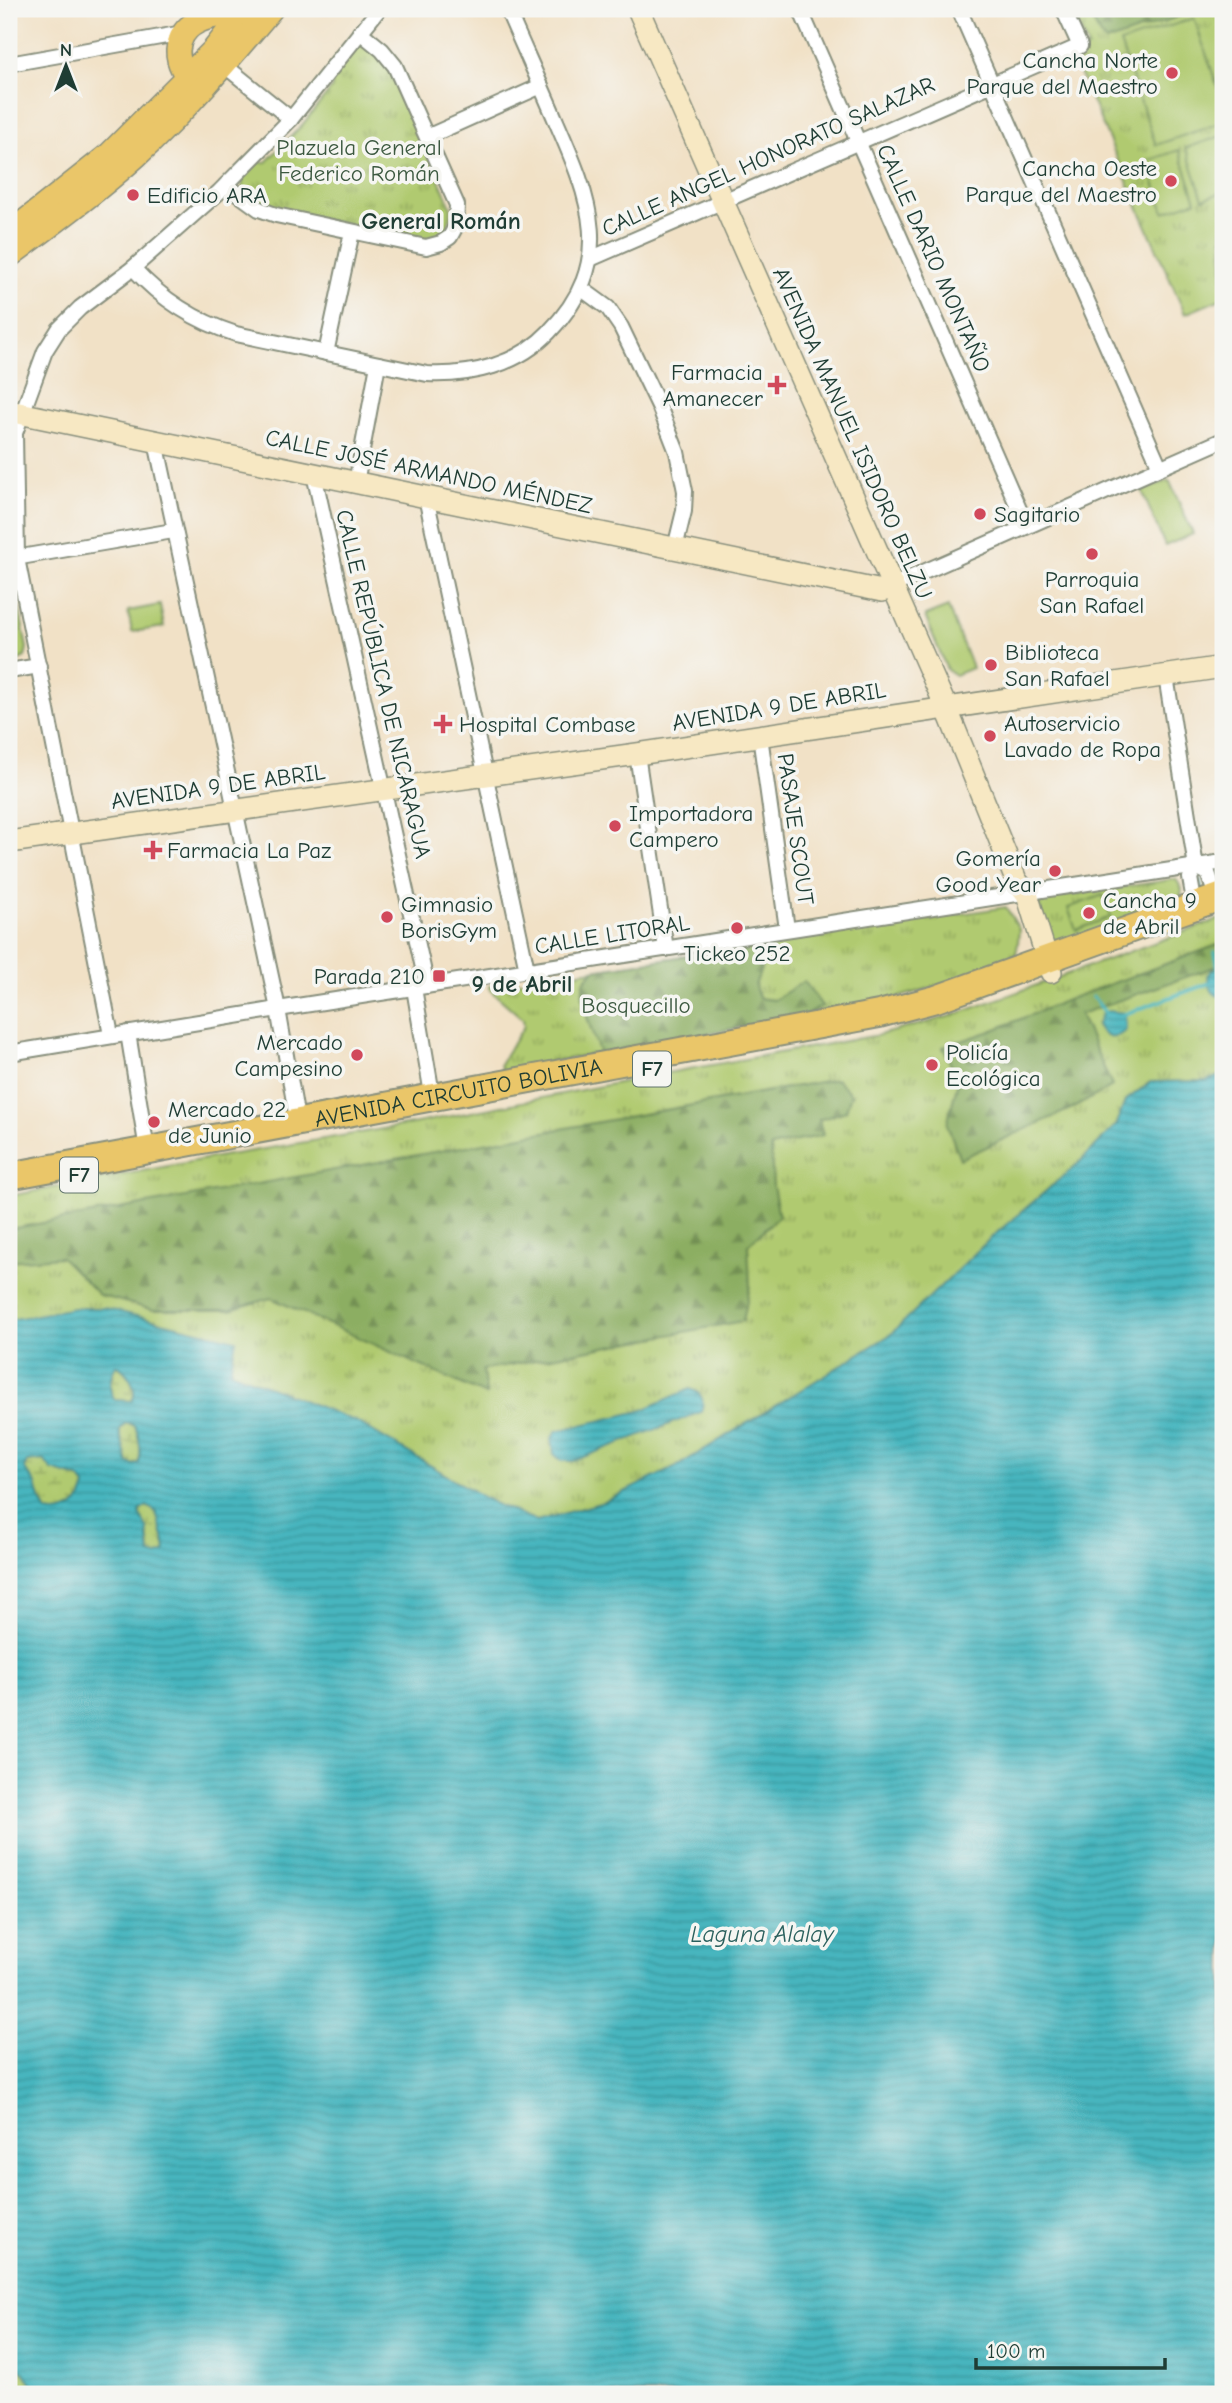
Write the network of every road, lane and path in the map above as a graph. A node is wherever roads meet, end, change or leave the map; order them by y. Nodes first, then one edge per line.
1 (246, 9) edge
2 (271, 9) edge
3 (379, 9) edge
4 (507, 9) edge
5 (638, 9) edge
6 (800, 9) edge
7 (959, 9) edge
8 (1063, 9) edge
9 (193, 21) edge
10 (360, 32) junction
11 (9, 64) edge
12 (224, 65) junction
13 (188, 77) junction
14 (992, 83) junction
15 (541, 86) junction
16 (291, 119) junction
17 (427, 136) junction
18 (858, 142) junction
19 (226, 185) junction
20 (723, 202) junction
21 (352, 232) junction
22 (9, 233) edge
23 (9, 256) edge
24 (590, 259) junction
25 (133, 268) junction
26 (582, 289) junction
27 (326, 352) junction
28 (378, 364) junction
29 (14, 413) edge
30 (1223, 440) edge
31 (156, 442) junction
32 (1160, 467) junction
33 (314, 474) junction
34 (356, 483) junction
35 (426, 497) junction
36 (1026, 525) junction
37 (173, 531) junction
38 (675, 548) junction
39 (875, 548) junction
40 (13, 558) edge
41 (838, 582) junction
42 (892, 586) junction
43 (39, 666) junction
44 (1223, 667) edge
45 (9, 671) edge
46 (1166, 676) junction
47 (946, 707) junction
48 (760, 736) junction
49 (637, 754) junction
50 (485, 775) junction
51 (383, 789) junction
52 (234, 810) junction
53 (72, 832) junction
54 (9, 842) edge
55 (1223, 862) edge
56 (1196, 867) junction
57 (1018, 890) junction
58 (1212, 905) edge
59 (787, 929) junction
60 (666, 949) junction
61 (1044, 968) junction
62 (527, 970) junction
63 (421, 987) junction
64 (278, 1009) junction
65 (128, 1033) junction
66 (110, 1035) junction
67 (9, 1053) edge
68 (433, 1103) junction
69 (298, 1128) junction
70 (148, 1156) junction
71 (9, 1176) edge
72 (9, 1188) edge

1 - 9 main road
1 - 13 main road
2 - 12 main road
3 - 10 street
4 - 15 street
5 - 20 main road, AVENIDA MANUEL ISIDORO BELZU
6 - 18 street, CALLE DARIO MONTAÑO
7 - 14 street
8 - 14 street, CALLE ANGEL HONORATO SALAZAR
9 - 11 street
9 - 13 main road
10 - 16 street
10 - 17 street
12 - 16 street
12 - 23 main road
13 - 22 main road
14 - 18 street, CALLE ANGEL HONORATO SALAZAR
14 - 32 street
15 - 17 street
15 - 24 street
16 - 19 street
17 - 21 street
18 - 20 street, CALLE ANGEL HONORATO SALAZAR
18 - 36 street, CALLE DARIO MONTAÑO
19 - 21 street
19 - 25 street
20 - 24 street, CALLE ANGEL HONORATO SALAZAR
20 - 39 main road, AVENIDA MANUEL ISIDORO BELZU
21 - 27 street
24 - 26 street
25 - 27 street
25 - 29 street
26 - 28 street
26 - 38 street
27 - 28 street
28 - 34 street
29 - 31 main road, CALLE JOSÉ ARMANDO MÉNDEZ
29 - 40 street
30 - 32 street
31 - 33 main road, CALLE JOSÉ ARMANDO MÉNDEZ
31 - 37 street
32 - 36 street
33 - 34 main road, CALLE JOSÉ ARMANDO MÉNDEZ
33 - 51 street, CALLE REPÚBLICA DE NICARAGUA
34 - 35 main road, CALLE JOSÉ ARMANDO MÉNDEZ
35 - 38 main road, CALLE JOSÉ ARMANDO MÉNDEZ
35 - 50 street
36 - 42 street
37 - 40 street
37 - 52 street
38 - 41 main road, CALLE JOSÉ ARMANDO MÉNDEZ
39 - 41 main road
39 - 42 main road, AVENIDA MANUEL ISIDORO BELZU
40 - 43 street
41 - 42 main road, CALLE JOSÉ ARMANDO MÉNDEZ
42 - 47 main road, AVENIDA MANUEL ISIDORO BELZU
43 - 45 street
43 - 53 street
44 - 46 main road, AVENIDA 9 DE ABRIL
46 - 47 main road, AVENIDA 9 DE ABRIL
46 - 56 street
47 - 48 main road, AVENIDA 9 DE ABRIL
47 - 57 main road, AVENIDA MANUEL ISIDORO BELZU
48 - 49 main road, AVENIDA 9 DE ABRIL
48 - 59 street, PASAJE SCOUT
49 - 50 main road, AVENIDA 9 DE ABRIL
49 - 60 street
50 - 51 main road, AVENIDA 9 DE ABRIL
50 - 62 street
51 - 52 main road, AVENIDA 9 DE ABRIL
51 - 63 street, CALLE REPÚBLICA DE NICARAGUA
52 - 53 main road, AVENIDA 9 DE ABRIL
52 - 64 street
53 - 54 main road, AVENIDA 9 DE ABRIL
53 - 66 street
55 - 56 street, CALLE LITORAL
56 - 57 street, CALLE LITORAL
56 - 58 street
56 - 58 street
57 - 59 street, CALLE LITORAL
57 - 61 main road, AVENIDA MANUEL ISIDORO BELZU
58 - 61 highway, AVENIDA CIRCUITO BOLIVIA / F7
59 - 60 street, CALLE LITORAL
60 - 62 street, CALLE LITORAL
61 - 68 highway, AVENIDA CIRCUITO BOLIVIA / F7
62 - 63 street, CALLE LITORAL
63 - 64 street, CALLE LITORAL
63 - 68 street, CALLE REPÚBLICA DE NICARAGUA
64 - 65 street, CALLE LITORAL
64 - 69 street
65 - 66 street, CALLE LITORAL
65 - 70 street
66 - 67 street, CALLE LITORAL
68 - 69 highway, AVENIDA CIRCUITO BOLIVIA / F7
69 - 70 highway, AVENIDA CIRCUITO BOLIVIA / F7
70 - 71 highway, AVENIDA CIRCUITO BOLIVIA / F7
70 - 72 highway, AVENIDA CIRCUITO BOLIVIA / F7

